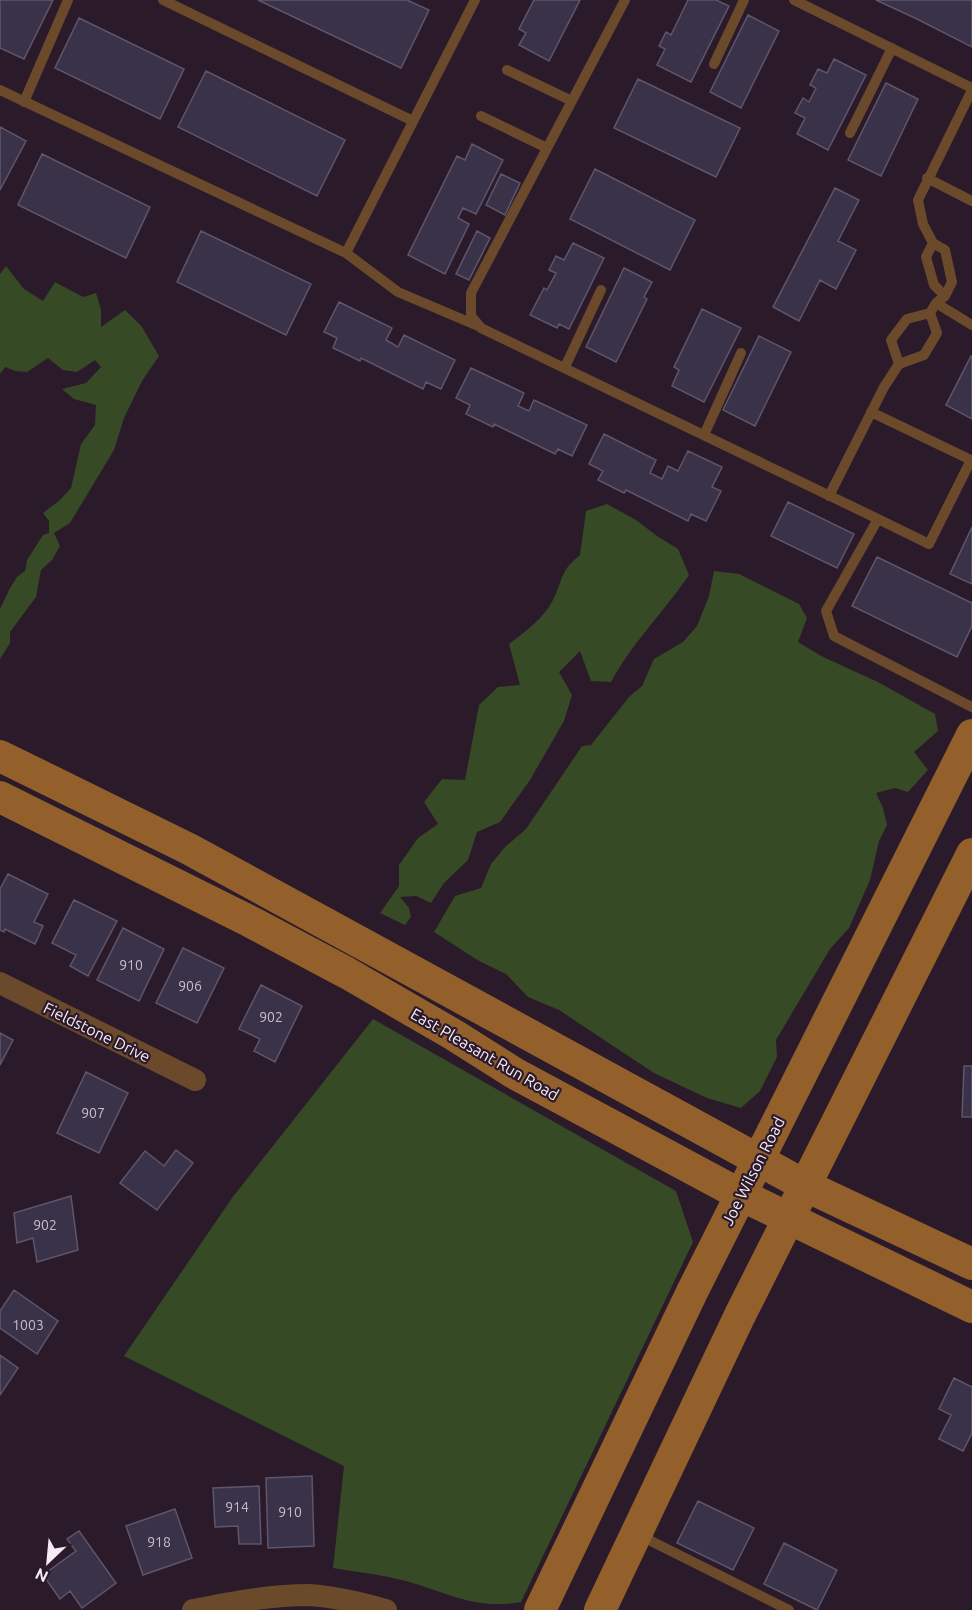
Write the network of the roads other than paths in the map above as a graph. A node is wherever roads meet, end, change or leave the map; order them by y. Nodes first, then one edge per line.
1 (68, 0) edge
2 (163, 0) edge
3 (475, 0) edge
4 (625, 0) edge
5 (744, 0) edge
6 (795, 0) edge
7 (892, 48) junction
8 (714, 64) dead end
9 (507, 70) dead end
10 (972, 89) edge
11 (0, 90) edge
12 (572, 101) junction
13 (24, 102) junction
14 (481, 116) dead end
15 (413, 121) junction
16 (850, 133) dead end
17 (547, 148) junction
18 (927, 178) junction
19 (972, 201) edge
20 (933, 243) junction
21 (346, 253) junction
22 (601, 290) dead end
23 (937, 304) junction
24 (972, 325) edge
25 (481, 327) junction
26 (741, 353) dead end
27 (899, 364) junction
28 (565, 368) junction
29 (871, 412) junction
30 (704, 435) junction
31 (829, 496) junction
32 (878, 519) junction
33 (972, 707) edge
34 (972, 735) edge
35 (0, 756) edge
36 (0, 797) edge
37 (972, 855) edge
38 (0, 983) edge
39 (195, 1080) dead end
40 (759, 1160) junction
41 (806, 1186) junction
42 (741, 1195) junction
43 (789, 1218) junction
44 (972, 1264) edge
45 (972, 1307) edge
46 (636, 1534) junction
47 (193, 1610) edge
48 (386, 1610) edge
49 (540, 1610) edge
50 (600, 1610) edge
51 (789, 1610) edge

1 - 13 lane
2 - 15 lane
3 - 15 lane
4 - 12 lane
5 - 8 lane
6 - 7 lane
7 - 10 lane
7 - 16 lane
9 - 12 lane
10 - 18 lane
11 - 13 lane
12 - 17 lane
13 - 21 lane
14 - 17 lane
15 - 21 lane
17 - 25 lane
18 - 19 lane
18 - 20 lane
20 - 23 lane
20 - 23 lane
21 - 25 lane
22 - 28 lane
23 - 24 lane
23 - 27 lane
23 - 27 lane
25 - 28 lane
26 - 30 lane
27 - 29 lane
28 - 30 lane
29 - 31 lane
29 - 32 lane
30 - 31 lane
31 - 32 lane
32 - 33 lane
34 - 40 main road, Joe Wilson Road
35 - 40 main road
36 - 42 main road, East Pleasant Run Road
37 - 41 main road
38 - 39 street, Fieldstone Drive
40 - 41 main road
40 - 42 main road, Joe Wilson Road
41 - 43 main road
41 - 44 main road
42 - 43 main road, East Pleasant Run Road
42 - 49 main road, Joe Wilson Road
43 - 45 main road, East Pleasant Run Road
43 - 46 main road
46 - 50 main road
46 - 51 lane
47 - 48 street

